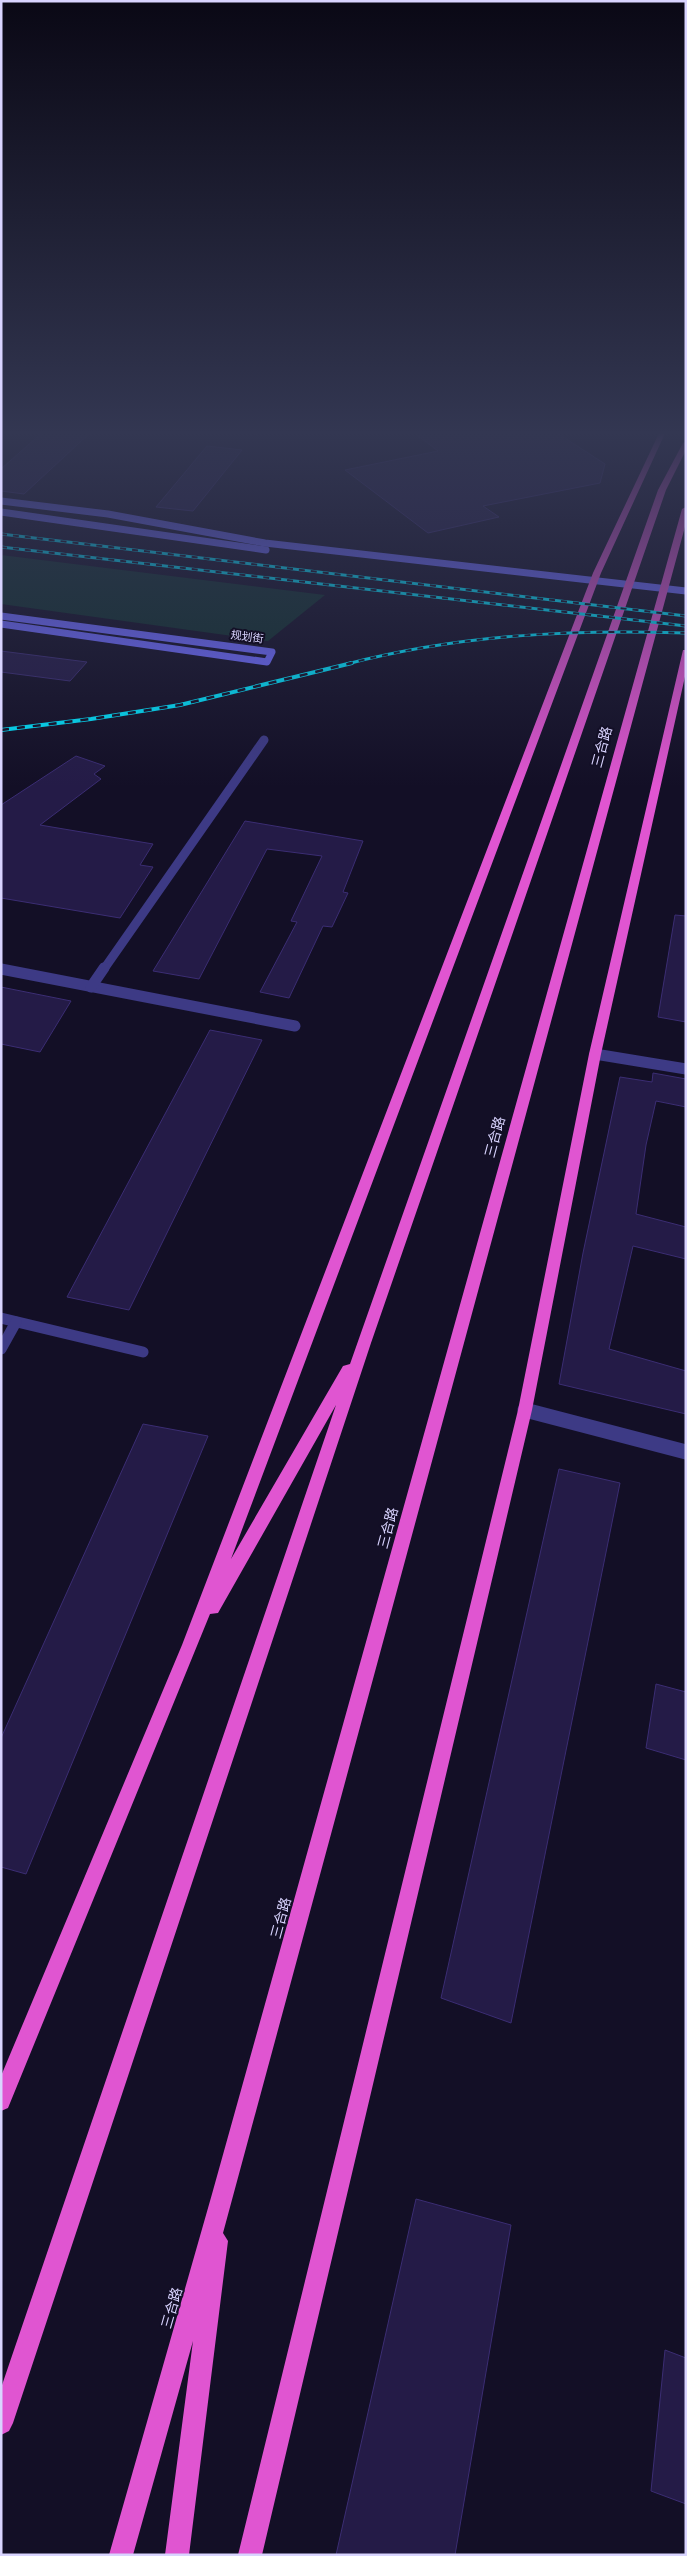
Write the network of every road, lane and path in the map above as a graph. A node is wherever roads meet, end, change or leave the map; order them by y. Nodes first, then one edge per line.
1 (253, 548) edge
2 (308, 548) edge
3 (366, 548) edge
4 (609, 548) edge
5 (642, 548) edge
6 (675, 548) edge
7 (597, 574) junction
8 (573, 581) junction
9 (686, 591) edge
10 (686, 596) edge
11 (1, 616) edge
12 (1, 624) edge
13 (686, 652) edge
14 (264, 740) dead end
15 (1, 969) edge
16 (91, 987) junction
17 (295, 1026) dead end
18 (595, 1054) junction
19 (686, 1069) edge
20 (1, 1318) edge
21 (16, 1322) junction
22 (364, 1343) junction
23 (1, 1349) edge
24 (143, 1352) dead end
25 (525, 1410) junction
26 (686, 1452) edge
27 (190, 1645) junction
28 (1, 2101) edge
29 (223, 2194) junction
30 (1, 2423) edge
31 (121, 2555) edge
32 (177, 2555) edge
33 (250, 2555) edge

1 - 8 main road
2 - 8 main road
3 - 7 main road
4 - 7 highway
5 - 22 highway
6 - 29 highway, 三合路
7 - 27 highway
8 - 9 main road
8 - 10 main road
11 - 12 main road, 规划街
13 - 18 highway
14 - 16 street
15 - 16 street
16 - 17 street
18 - 19 street
18 - 25 highway
20 - 21 street
21 - 23 street
21 - 24 street
22 - 27 highway
22 - 30 highway
25 - 26 street
25 - 33 highway
27 - 28 highway
29 - 31 highway, 三合路
29 - 32 highway

